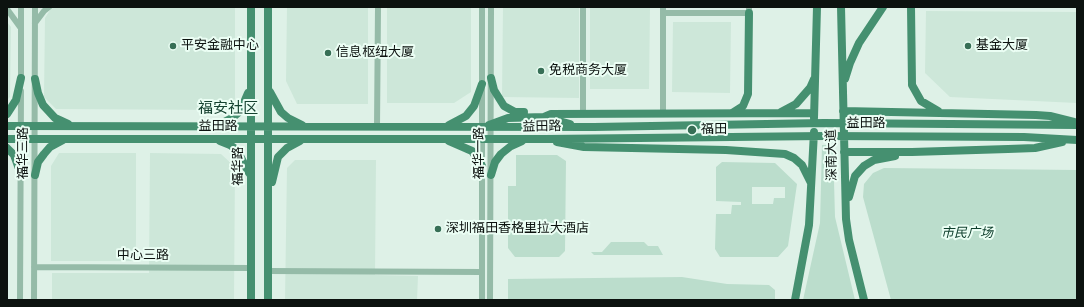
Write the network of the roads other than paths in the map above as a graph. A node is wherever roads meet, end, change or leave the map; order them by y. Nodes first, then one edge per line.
1 (21, 7) edge
2 (35, 7) edge
3 (49, 7) edge
4 (250, 7) edge
5 (268, 7) edge
6 (378, 7) edge
7 (482, 7) edge
8 (491, 7) edge
9 (583, 7) edge
10 (817, 7) edge
11 (841, 7) edge
12 (883, 7) edge
13 (911, 7) edge
14 (7, 9) edge
15 (663, 10) edge
16 (749, 10) edge
17 (35, 25) junction
18 (21, 28) junction
19 (815, 77) junction
20 (21, 78) junction
21 (491, 78) junction
22 (35, 79) junction
23 (251, 81) junction
24 (482, 84) junction
25 (268, 86) junction
26 (843, 86) junction
27 (843, 111) junction
28 (814, 113) junction
29 (945, 113) junction
30 (7, 114) edge
31 (582, 114) junction
32 (663, 114) junction
33 (731, 114) junction
34 (775, 114) junction
35 (544, 117) junction
36 (1077, 124) edge
37 (7, 126) edge
38 (21, 126) junction
39 (35, 126) junction
40 (74, 126) junction
41 (211, 126) junction
42 (251, 126) junction
43 (268, 126) junction
44 (488, 126) junction
45 (307, 127) junction
46 (377, 127) junction
47 (444, 127) junction
48 (576, 127) junction
49 (7, 139) edge
50 (21, 139) junction
51 (35, 139) junction
52 (66, 139) junction
53 (211, 139) junction
54 (251, 139) junction
55 (268, 139) junction
56 (308, 139) junction
57 (444, 139) junction
58 (487, 139) junction
59 (525, 139) junction
60 (546, 139) junction
61 (1077, 140) edge
62 (1068, 141) junction
63 (7, 148) edge
64 (844, 152) junction
65 (912, 152) junction
66 (482, 166) junction
67 (20, 174) junction
68 (34, 175) junction
69 (491, 175) junction
70 (251, 177) junction
71 (812, 188) junction
72 (268, 199) junction
73 (846, 219) junction
74 (34, 267) junction
75 (251, 268) junction
76 (268, 271) junction
77 (482, 272) junction
78 (795, 299) edge
79 (20, 300) edge
80 (34, 300) edge
81 (251, 300) edge
82 (268, 300) edge
83 (482, 300) edge
84 (490, 300) edge
85 (864, 300) edge

1 - 18 street, 福华三路
2 - 17 street, 福华三路
3 - 17 street
4 - 23 main road, 福华路
5 - 25 main road
6 - 46 street
7 - 24 street, 福华一路
8 - 21 street, 福华一路
9 - 31 street
10 - 19 main road, 深南大道
11 - 26 main road, 深南大道
12 - 26 main road
13 - 29 main road
14 - 18 street
15 - 16 street
15 - 32 street
16 - 33 main road
17 - 22 street, 福华三路
18 - 20 street, 福华三路
19 - 28 main road, 深南大道
19 - 34 main road
20 - 30 main road
20 - 38 street, 福华三路
21 - 35 main road
21 - 44 street, 福华一路
22 - 39 street, 福华三路
22 - 40 main road
23 - 41 main road
23 - 42 main road, 福华路
24 - 44 street, 福华一路
24 - 47 main road
25 - 43 main road
25 - 45 main road
26 - 27 main road, 深南大道
27 - 29 main road
27 - 64 main road, 深南大道
28 - 34 main road
28 - 71 main road, 深南大道
29 - 36 main road
31 - 32 main road
31 - 35 main road
32 - 33 main road
33 - 34 main road
35 - 44 main road
35 - 48 main road
36 - 48 main road, 益田路
37 - 38 main road, 益田路
38 - 39 main road, 益田路
38 - 50 street, 福华三路
39 - 40 main road, 益田路
39 - 51 street, 福华三路
40 - 41 main road, 益田路
41 - 42 main road, 益田路
42 - 43 main road, 益田路
42 - 54 main road, 福华路
43 - 45 main road, 益田路
43 - 55 main road
44 - 47 main road, 益田路
44 - 48 main road, 益田路
44 - 58 street, 福华一路
45 - 46 main road, 益田路
46 - 47 main road, 益田路
49 - 50 main road, 益田路
50 - 51 main road, 益田路
50 - 67 street, 福华三路
51 - 52 main road, 益田路
51 - 68 street, 福华三路
52 - 53 main road, 益田路
52 - 68 main road
53 - 54 main road, 益田路
53 - 70 main road
54 - 55 main road, 益田路
54 - 70 main road, 福华路
55 - 56 main road, 益田路
55 - 72 main road
56 - 57 main road, 益田路
56 - 72 main road
57 - 58 main road, 益田路
57 - 66 main road
58 - 59 main road, 益田路
58 - 66 street, 福华一路
58 - 69 street, 福华一路
59 - 60 main road, 益田路
59 - 69 main road
60 - 62 main road, 益田路
60 - 71 main road
61 - 62 main road, 益田路
62 - 65 main road
63 - 67 main road
64 - 65 main road
64 - 73 main road, 深南大道
65 - 73 main road
66 - 77 street, 福华一路
67 - 79 street, 福华三路
68 - 74 street, 福华三路
69 - 84 street, 福华一路
70 - 75 main road, 福华路
71 - 78 main road, 深南大道
72 - 76 main road
73 - 85 main road, 深南大道
74 - 75 street, 中心三路
74 - 80 street, 福华三路
75 - 81 main road, 福华路
76 - 77 street
76 - 82 main road
77 - 83 street, 福华一路

